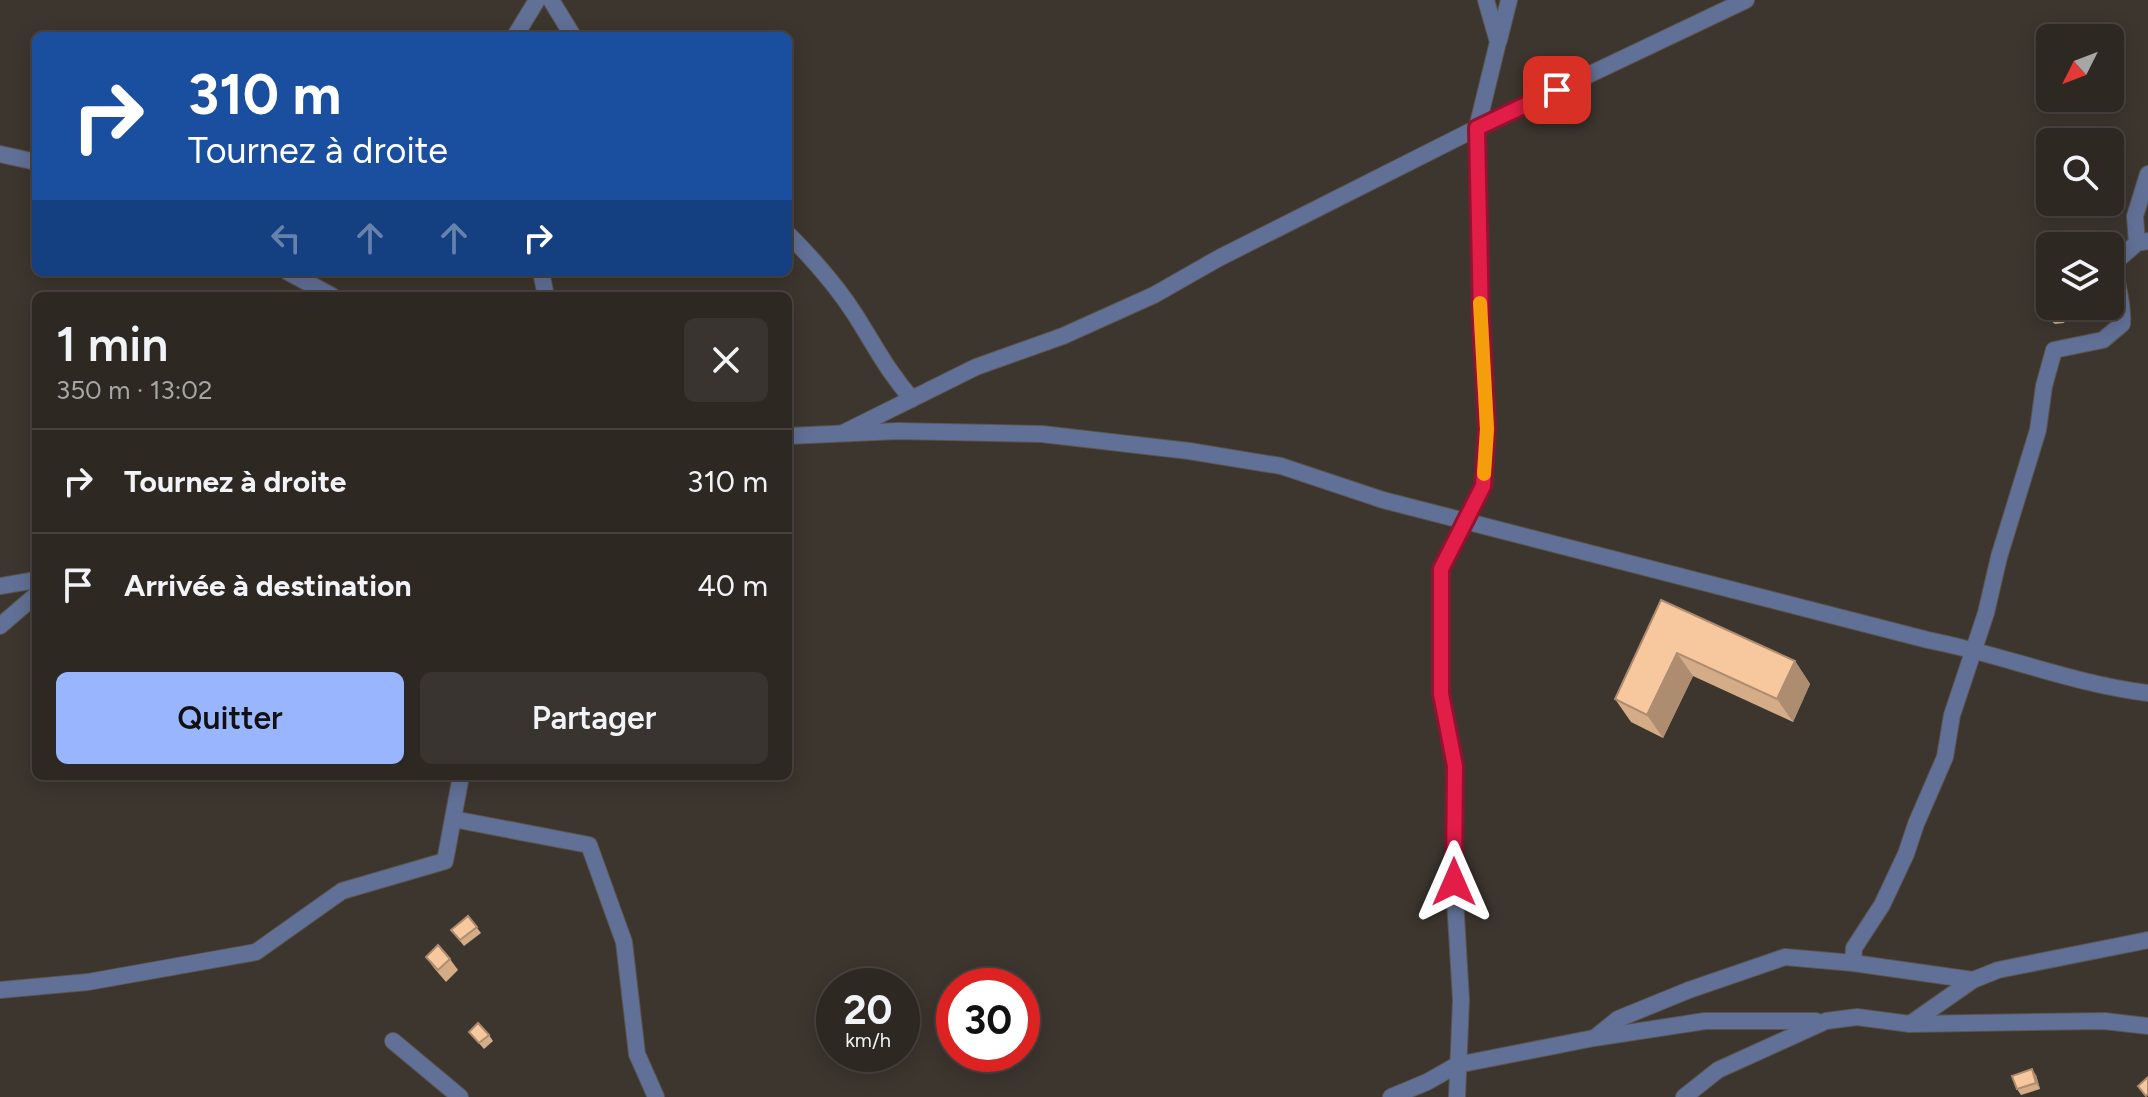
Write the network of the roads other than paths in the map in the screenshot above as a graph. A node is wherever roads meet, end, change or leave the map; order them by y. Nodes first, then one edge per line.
1 (537, 0) edge
2 (551, 0) edge
3 (1486, 0) edge
4 (1509, 0) edge
5 (1746, 0) edge
6 (517, 32) edge
7 (571, 32) edge
8 (1498, 42) junction
9 (1477, 128) junction
10 (0, 154) edge
11 (32, 161) edge
12 (2148, 174) edge
13 (792, 238) edge
14 (2142, 242) edge
15 (295, 276) edge
16 (325, 292) edge
17 (912, 399) junction
18 (843, 433) junction
19 (792, 436) edge
20 (1466, 521) junction
21 (32, 581) edge
22 (0, 586) edge
23 (32, 598) edge
24 (0, 626) edge
25 (1974, 649) junction
26 (2148, 693) edge
27 (460, 780) edge
28 (453, 819) junction
29 (2148, 940) edge
30 (1853, 963) junction
31 (1973, 980) junction
32 (0, 990) edge
33 (1826, 1021) junction
34 (1910, 1024) junction
35 (2148, 1026) edge
36 (1594, 1038) junction
37 (393, 1041) dead end
38 (1457, 1065) junction
39 (460, 1097) edge
40 (656, 1097) edge
41 (1391, 1097) edge
42 (1457, 1097) edge
43 (1684, 1097) edge

1 - 6 street
2 - 7 street
3 - 8 street
4 - 8 street
5 - 9 street
8 - 9 street
9 - 17 street
9 - 20 street
10 - 11 street
12 - 14 street
13 - 17 street
14 - 25 street
15 - 16 street
17 - 18 street
18 - 19 street
18 - 20 street
20 - 25 street
20 - 38 street
21 - 22 street
23 - 24 street
25 - 26 street
25 - 30 street
27 - 28 street
28 - 32 street
28 - 40 street
29 - 31 street
30 - 31 street
30 - 36 street
31 - 34 street
33 - 34 street
33 - 36 street
33 - 43 street
34 - 35 street
36 - 38 street
37 - 39 street
38 - 41 street
38 - 42 street

